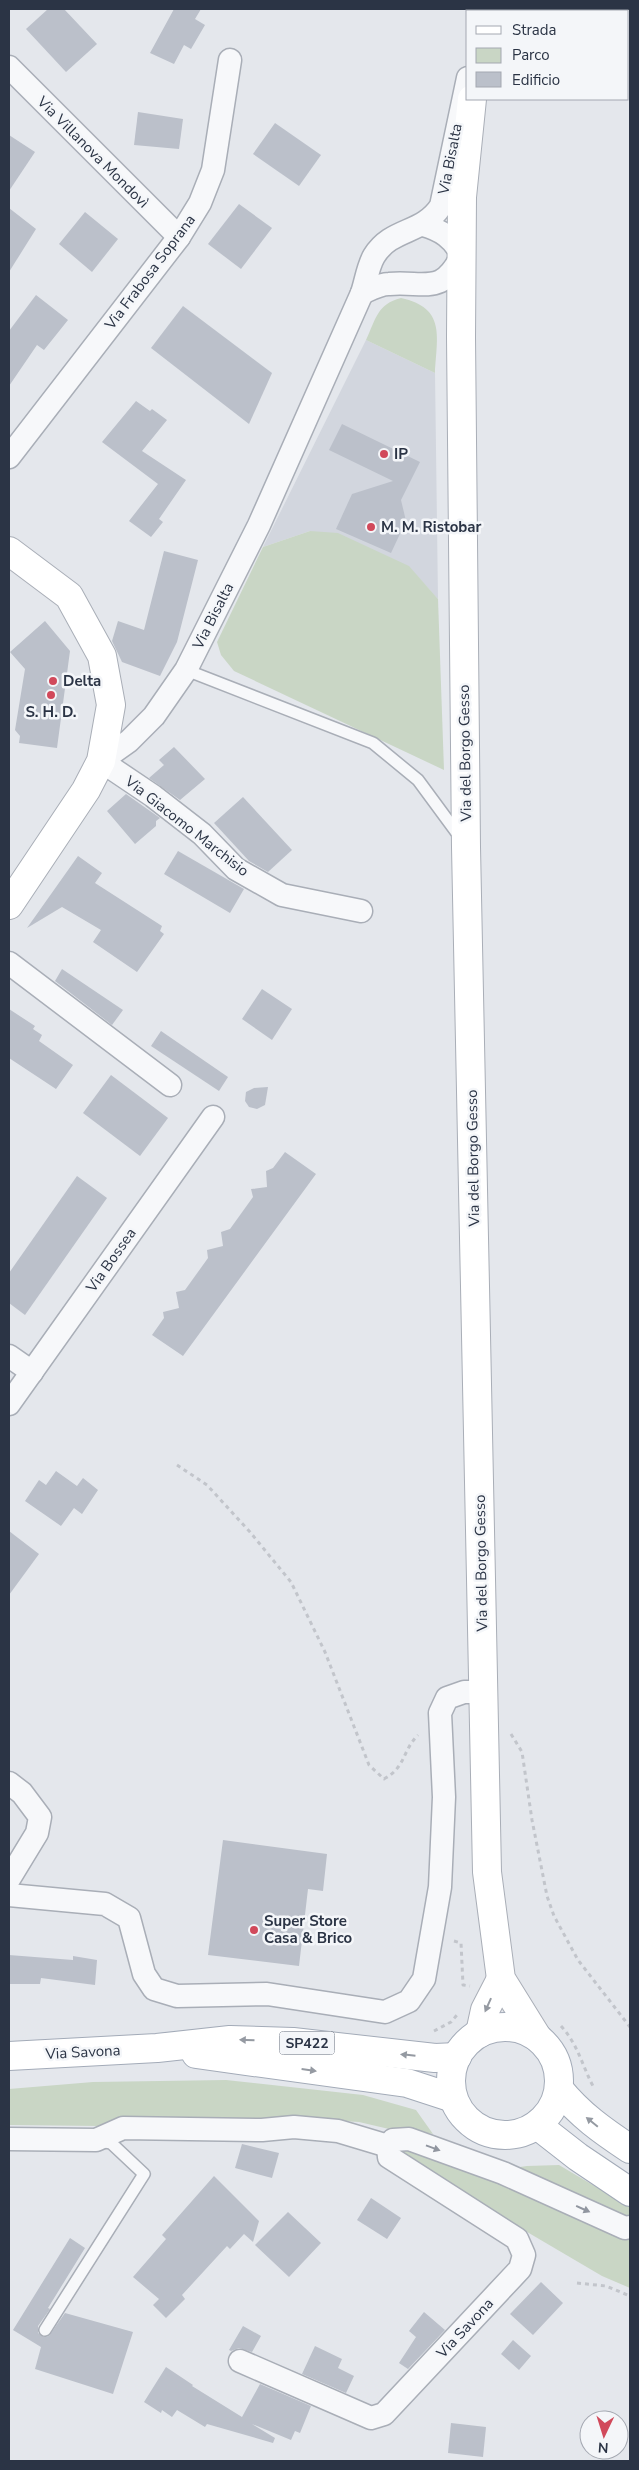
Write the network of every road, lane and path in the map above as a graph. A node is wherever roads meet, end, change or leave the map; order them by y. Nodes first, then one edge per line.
1 (230, 60) dead end
2 (9, 67) edge
3 (466, 87) edge
4 (472, 100) edge
5 (423, 225) junction
6 (179, 237) junction
7 (462, 255) junction
8 (432, 285) junction
9 (362, 292) junction
10 (461, 337) junction
11 (9, 457) edge
12 (9, 550) edge
13 (186, 670) junction
14 (101, 761) junction
15 (466, 848) junction
16 (9, 905) edge
17 (360, 911) dead end
18 (9, 963) edge
19 (170, 1085) dead end
20 (214, 1117) dead end
21 (9, 1356) edge
22 (32, 1372) junction
23 (9, 1404) edge
24 (177, 1465) dead end
25 (484, 1699) junction
26 (440, 1713) junction
27 (9, 1783) edge
28 (9, 1879) edge
29 (9, 1895) edge
30 (451, 1949) dead end
31 (501, 1978) junction
32 (474, 1986) dead end
33 (630, 2027) edge
34 (548, 2031) junction
35 (480, 2033) junction
36 (157, 2048) junction
37 (9, 2056) edge
38 (457, 2057) junction
39 (559, 2089) junction
40 (595, 2089) dead end
41 (454, 2098) junction
42 (537, 2126) junction
43 (9, 2138) edge
44 (96, 2140) junction
45 (388, 2146) junction
46 (630, 2149) edge
47 (630, 2192) edge
48 (630, 2227) edge
49 (577, 2283) dead end
50 (630, 2296) edge
51 (45, 2330) dead end
52 (240, 2360) dead end

1 - 6 street, Via Frabosa Soprana
2 - 6 street, Via Villanova Mondovì
3 - 5 street, Via Bisalta
4 - 7 main road, Via del Borgo Gesso
5 - 7 street
5 - 9 street, Via Bisalta
6 - 11 street, Via Frabosa Soprana
7 - 8 street
7 - 10 main road, Via del Borgo Gesso
8 - 9 street
8 - 10 street, Via del Borgo Gesso
9 - 13 street, Via Bisalta
10 - 15 main road, Via del Borgo Gesso
12 - 14 main road
13 - 14 street, Via Bisalta
13 - 15 lane
14 - 16 main road, Via Bisalta
14 - 17 street, Via Giacomo Marchisio
15 - 25 main road, Via del Borgo Gesso
18 - 19 street
20 - 22 street, Via Bossea
21 - 22 street
22 - 23 street, Via Bossea
24 - 26 path
25 - 26 street
25 - 31 main road, Via del Borgo Gesso
25 - 33 path
26 - 29 street
27 - 28 street
30 - 32 path
31 - 34 main road, Via del Borgo Gesso
31 -> 35 main road
34 - 35 main road
34 - 39 main road
34 - 40 path
35 - 38 main road
36 - 37 main road, Via Savona / SP422
38 -> 36 main road, Via Savona / SP422
36 -> 41 main road, Via Savona / SP422
38 - 41 main road
39 - 42 main road
46 -> 39 main road
41 - 42 main road
42 - 47 main road
43 - 44 street
44 - 45 street
44 - 51 lane
45 -> 48 street
45 - 52 street, Via Savona
49 - 50 path

